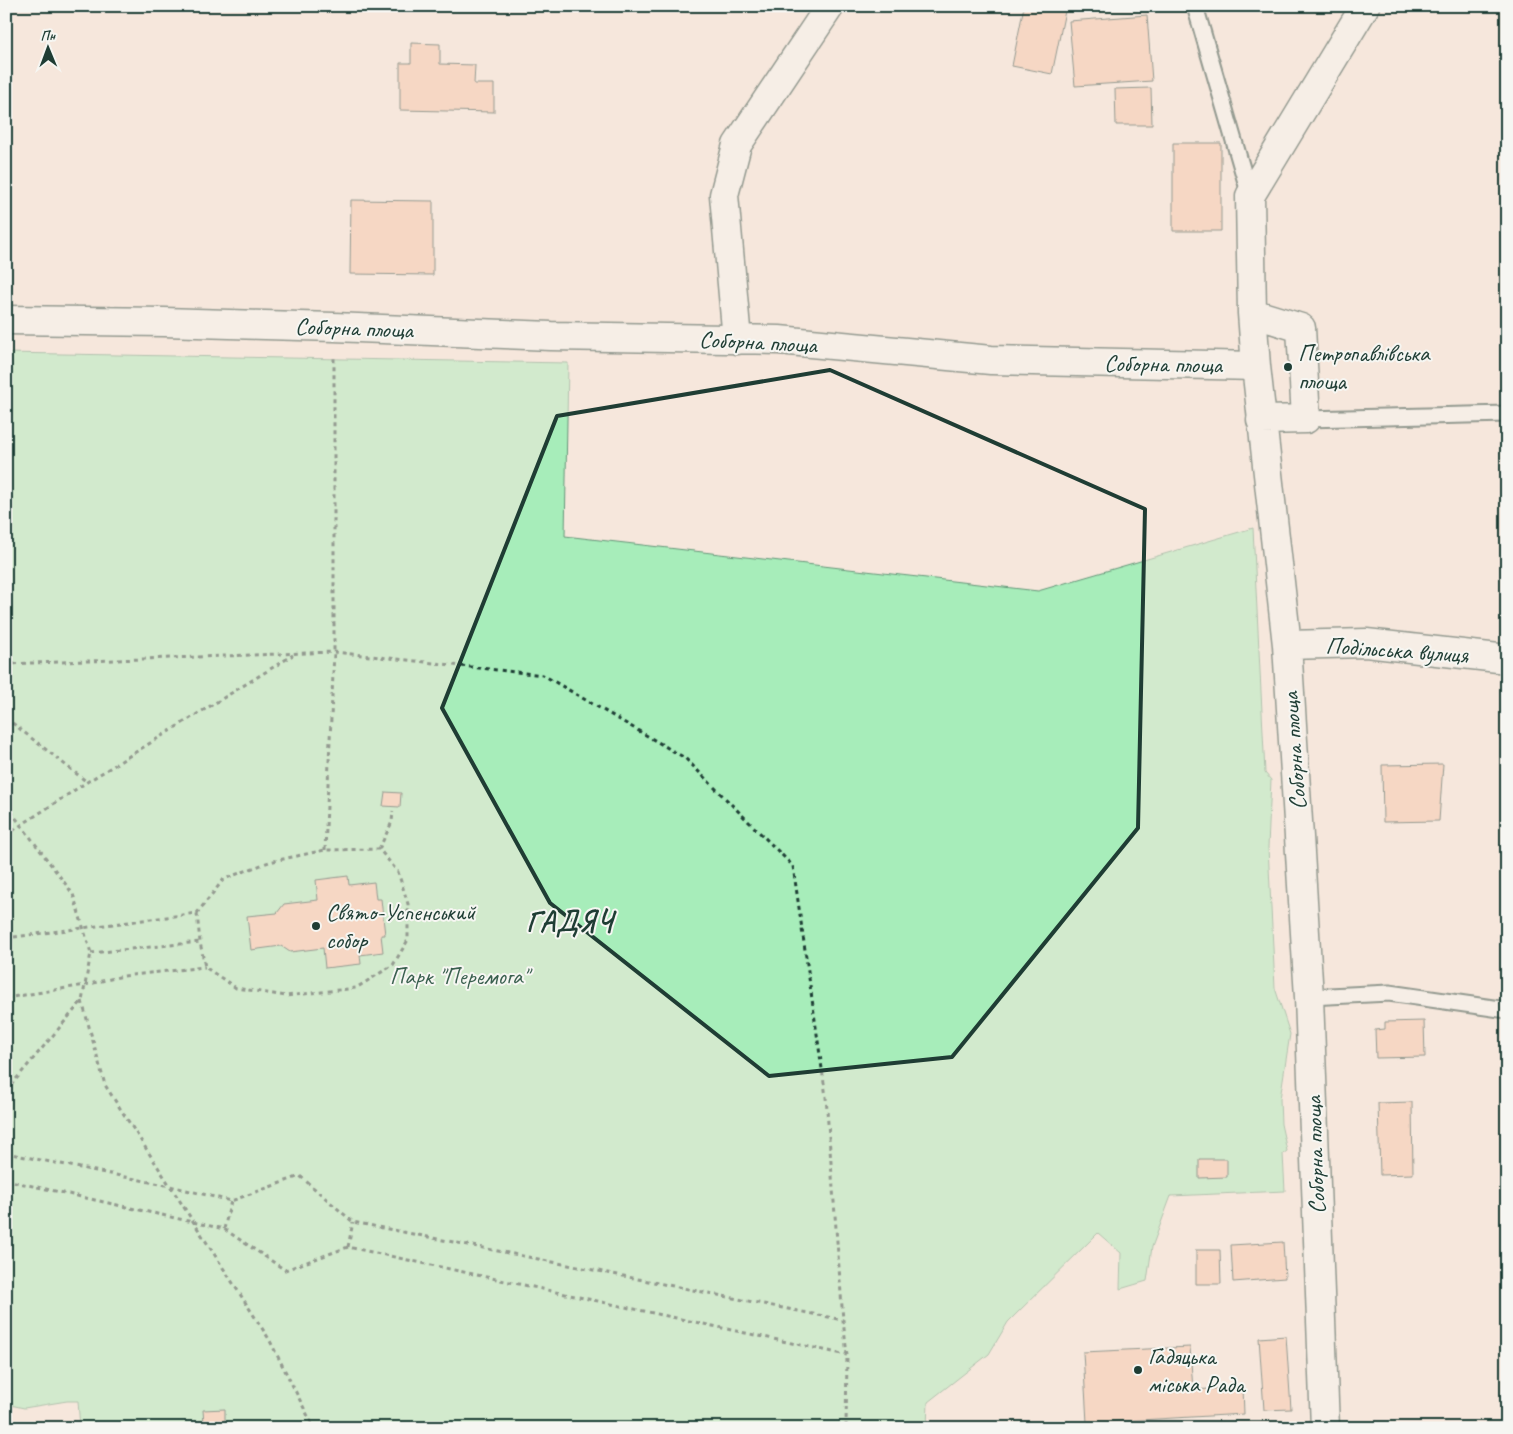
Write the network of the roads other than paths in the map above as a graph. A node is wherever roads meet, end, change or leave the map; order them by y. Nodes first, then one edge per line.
1 (830, 6) edge
2 (1195, 6) edge
3 (1369, 8) edge
4 (1250, 196) junction
5 (1252, 313) junction
6 (6, 320) edge
7 (737, 340) junction
8 (1256, 366) junction
9 (1507, 414) edge
10 (1306, 419) junction
11 (1261, 420) junction
12 (1287, 645) junction
13 (1507, 659) edge
14 (1309, 997) junction
15 (1507, 1010) edge
16 (1325, 1428) edge

1 - 7 street
2 - 4 lane
3 - 4 street
4 - 5 street
5 - 8 street
5 - 10 street
6 - 7 street, Соборна площа
7 - 8 street, Соборна площа
8 - 11 street, Соборна площа
9 - 10 lane
10 - 11 street
11 - 12 street, Соборна площа
12 - 13 street, Подільська вулиця
12 - 14 street, Соборна площа
14 - 15 lane
14 - 16 street, Соборна площа

